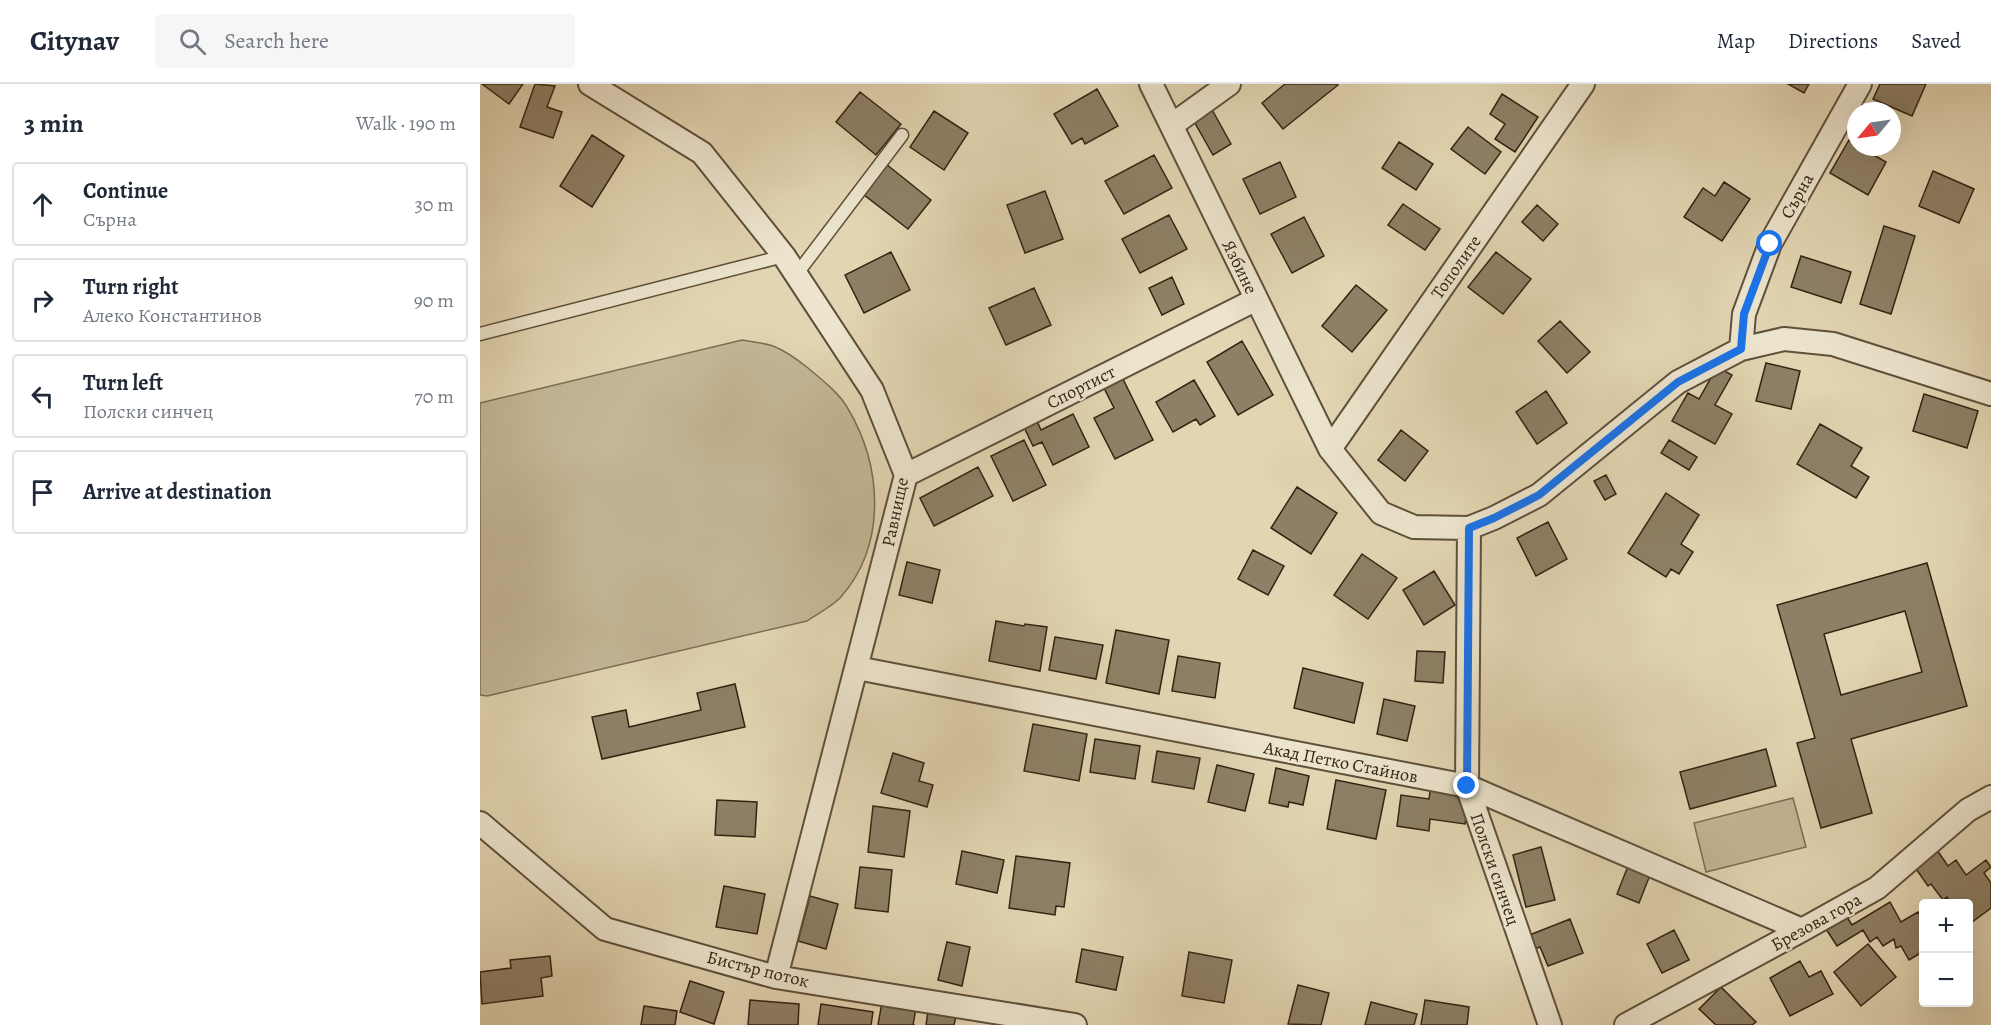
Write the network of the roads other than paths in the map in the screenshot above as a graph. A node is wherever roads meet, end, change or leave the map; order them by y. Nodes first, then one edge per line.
1 (590, 84) edge
2 (1151, 84) edge
3 (1229, 84) edge
4 (1583, 84) edge
5 (1860, 84) edge
6 (1172, 125) junction
7 (902, 135) dead end
8 (790, 265) junction
9 (1256, 300) junction
10 (480, 334) edge
11 (1741, 349) junction
12 (1991, 394) edge
13 (1330, 449) junction
14 (906, 475) junction
15 (1469, 528) junction
16 (857, 668) junction
17 (1467, 786) junction
18 (1991, 797) edge
19 (480, 822) edge
20 (1802, 930) junction
21 (776, 977) junction
22 (1076, 1025) edge
23 (1550, 1025) edge
24 (1626, 1025) edge

1 - 8 street, Равнище
2 - 6 street, Язбине
3 - 6 street
4 - 13 street, Тополите
5 - 11 street, Сърна
6 - 9 street, Язбине
7 - 8 lane
8 - 10 lane
8 - 14 street, Равнище
9 - 13 street, Язбине
9 - 14 street, Спортист
11 - 12 street
11 - 15 street
13 - 15 street, Язбине
14 - 16 street, Равнище
15 - 17 street, Полски синчец
16 - 17 street, Акад Петко Стайнов
16 - 21 street, Равнище
17 - 20 street, Акад Петко Стайнов
17 - 23 street, Полски синчец
18 - 20 street, Брезова гора
19 - 21 street, Бистър поток
20 - 24 street, Брезова гора
21 - 22 street, Бистър поток

